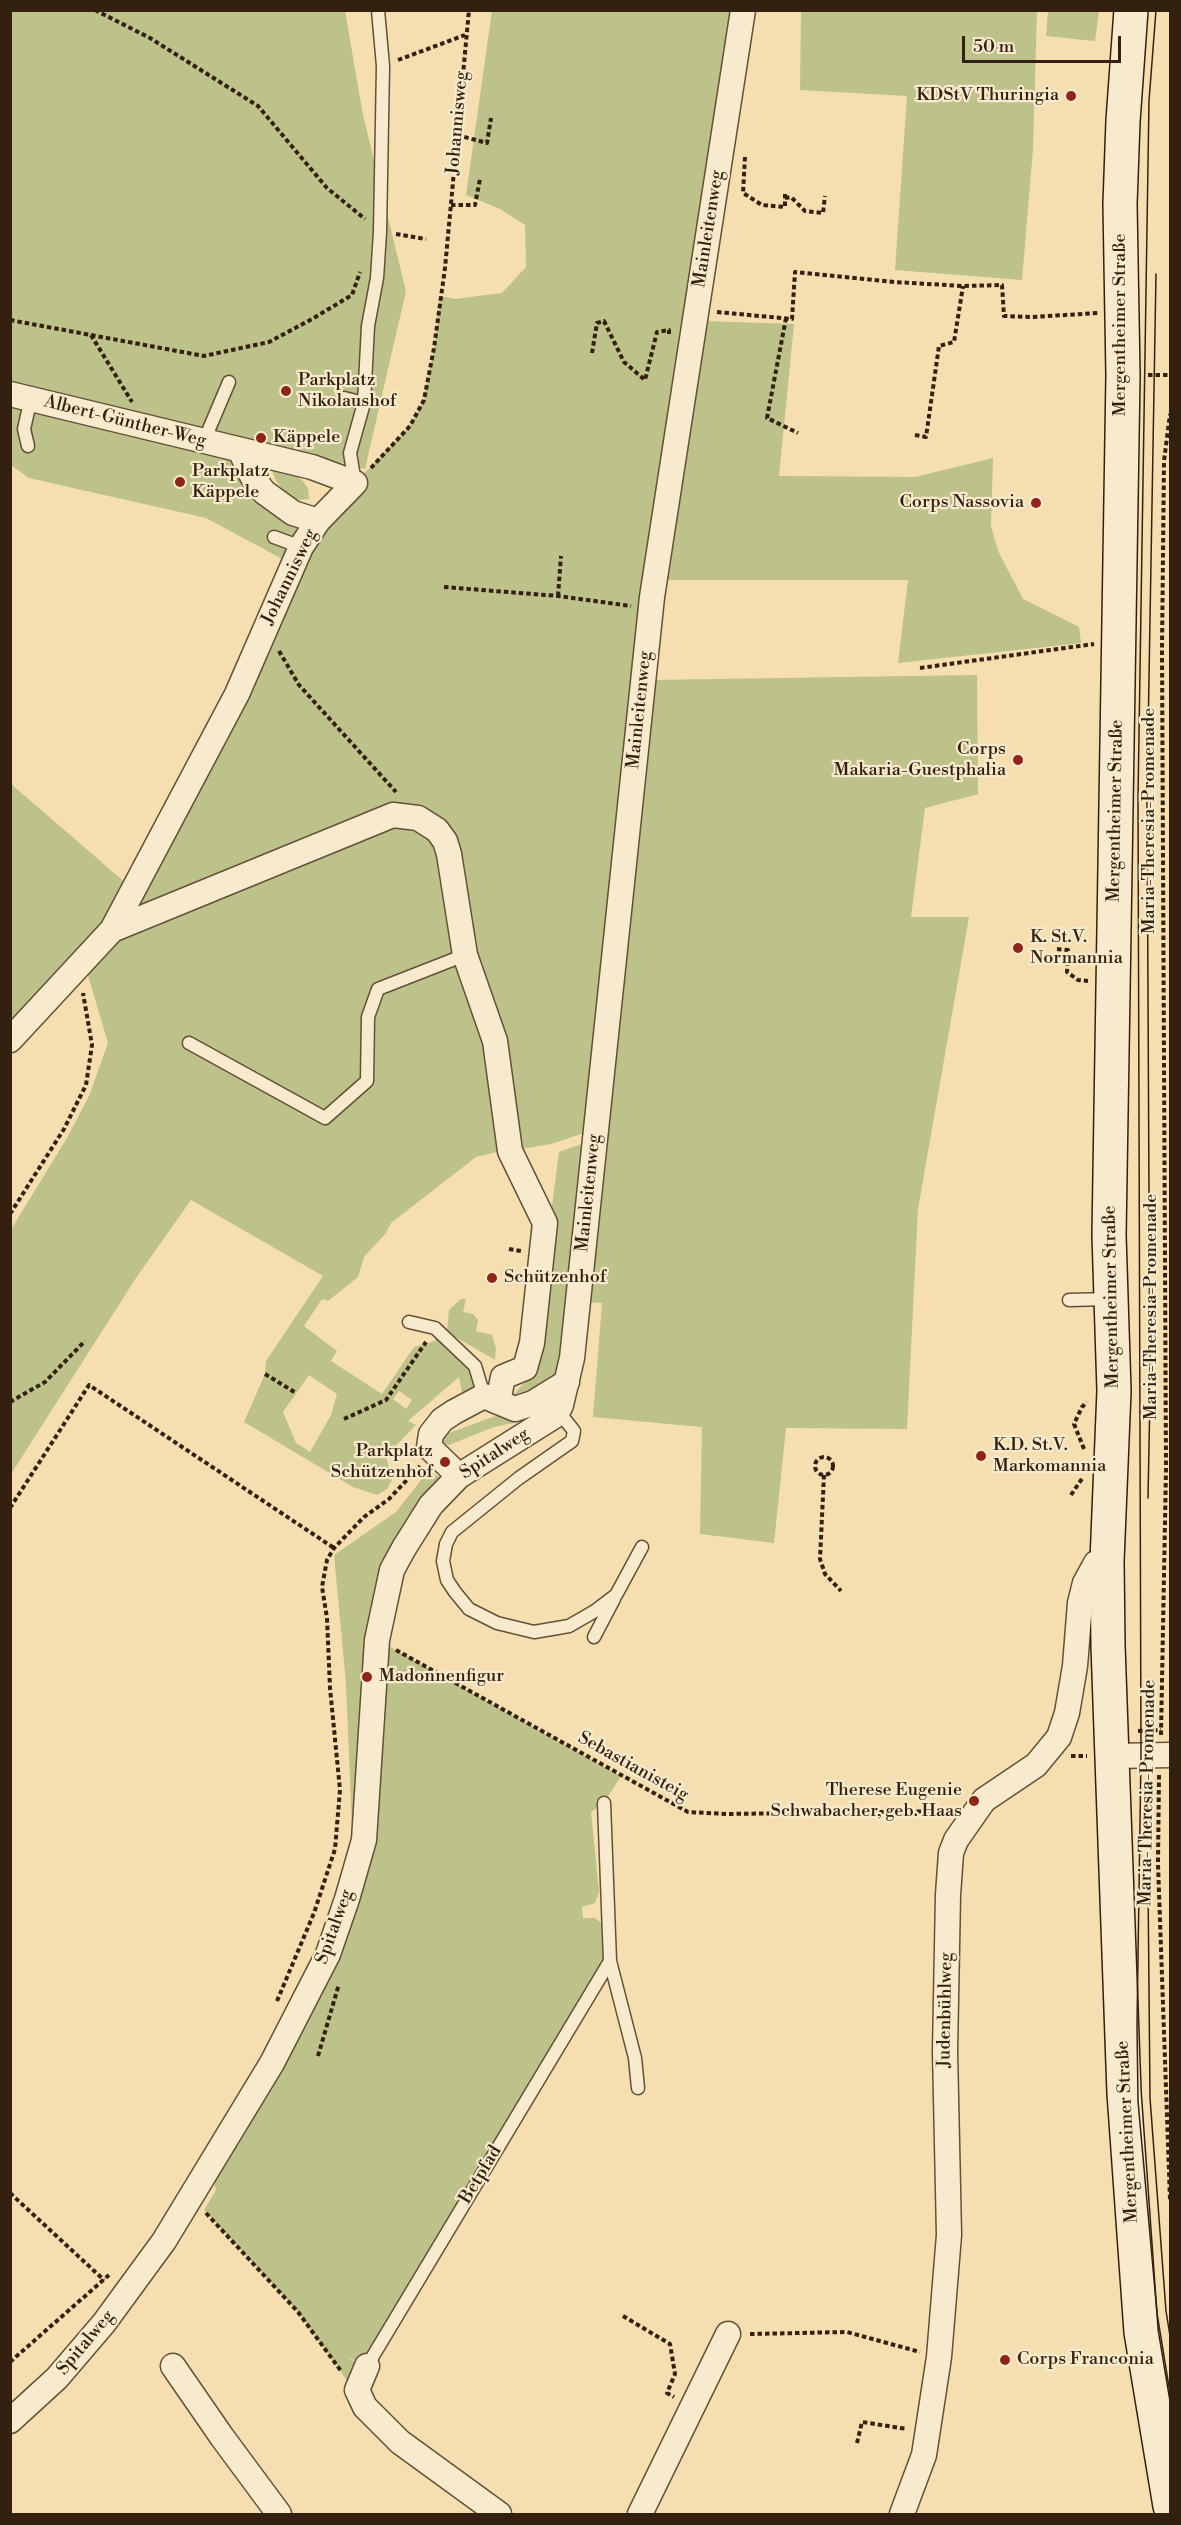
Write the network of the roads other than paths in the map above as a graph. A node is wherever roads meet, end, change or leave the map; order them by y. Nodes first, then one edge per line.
1 (378, 10) edge
2 (743, 10) edge
3 (1131, 10) edge
4 (230, 382) dead end
5 (21, 396) edge
6 (344, 398) dead end
7 (364, 403) junction
8 (204, 441) junction
9 (28, 446) dead end
10 (240, 450) junction
11 (355, 483) junction
12 (318, 521) junction
13 (274, 537) dead end
14 (301, 547) junction
15 (112, 930) junction
16 (465, 955) junction
17 (10, 1040) edge
18 (189, 1043) dead end
19 (1111, 1299) junction
20 (1069, 1300) dead end
21 (409, 1322) dead end
22 (567, 1382) junction
23 (491, 1399) junction
24 (557, 1413) junction
25 (459, 1476) junction
26 (642, 1547) dead end
27 (1107, 1561) junction
28 (616, 1595) junction
29 (594, 1637) dead end
30 (1166, 1755) edge
31 (1112, 1756) junction
32 (604, 1803) dead end
33 (610, 1961) junction
34 (638, 2088) dead end
35 (728, 2334) road end
36 (173, 2366) dead end
37 (367, 2366) joint
38 (10, 2421) edge
39 (1170, 2506) edge
40 (279, 2514) edge
41 (499, 2514) edge
42 (640, 2514) edge
43 (902, 2514) edge

1 - 7 lane
2 - 22 street, Mainleitenweg
3 - 19 main road, Mergentheimer Straße
4 - 8 lane
5 - 8 street, Albert-Günther-Weg
5 - 9 lane
6 - 7 lane
7 - 11 lane
8 - 10 street, Albert-Günther-Weg
10 - 11 street, Albert-Günther-Weg
10 - 12 street
11 - 12 street, Johannisweg
12 - 14 street, Johannisweg
13 - 14 lane
14 - 15 street, Johannisweg
15 - 16 street
15 - 17 street, Johannisweg
16 - 18 lane
16 - 23 street
19 - 20 lane
19 - 27 main road, Mergentheimer Straße
21 - 23 lane
22 - 23 street
22 - 24 street, Mainleitenweg
23 - 25 street
24 - 25 street, Spitalweg
24 - 28 lane
25 - 38 street, Spitalweg
26 - 28 lane
27 - 31 main road, Mergentheimer Straße
27 - 43 street, Judenbühlweg
28 - 29 lane
30 - 31 street
31 - 39 main road, Mergentheimer Straße
32 - 33 lane
33 - 34 lane
33 - 37 lane, Betpfad
35 - 42 street
36 - 40 street
37 - 41 street, Betpfad

